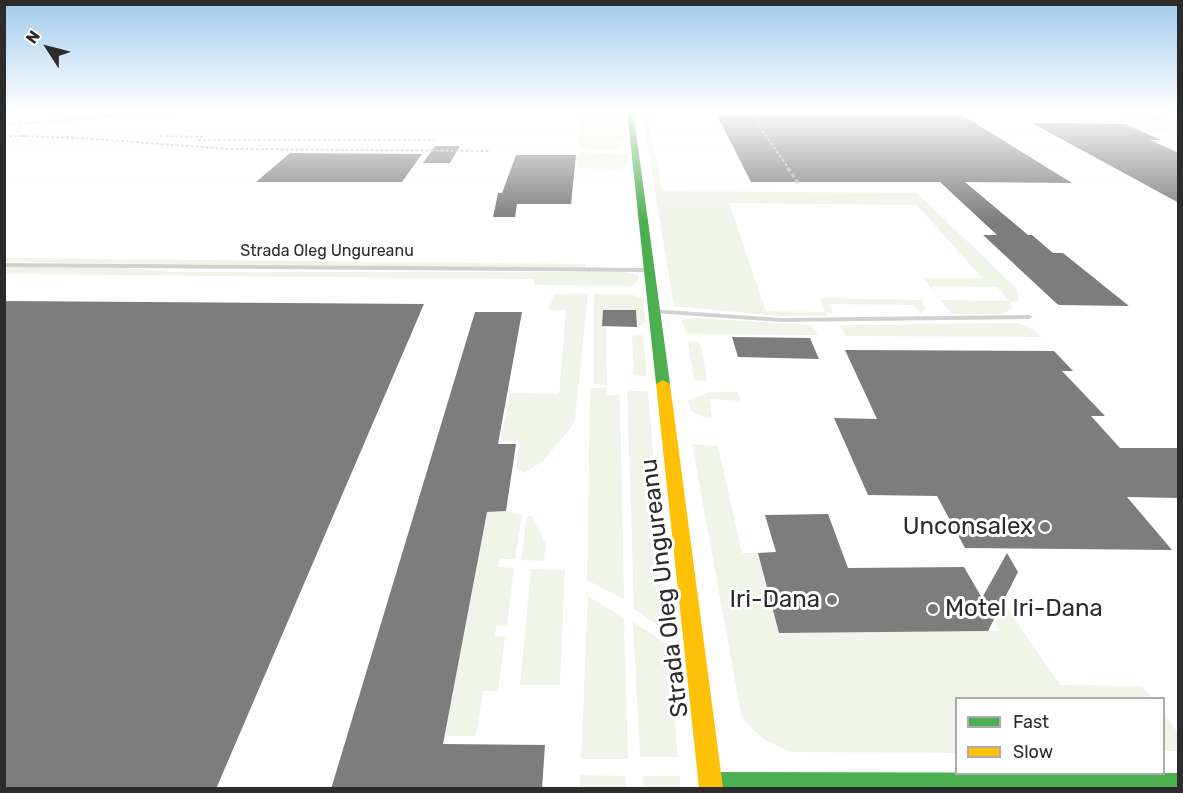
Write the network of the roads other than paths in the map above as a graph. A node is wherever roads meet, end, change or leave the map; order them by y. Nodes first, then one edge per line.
1 (635, 147) edge
2 (4, 265) edge
3 (650, 270) junction
4 (654, 311) junction
5 (1029, 317) dead end
6 (1179, 784) edge
7 (711, 786) edge
8 (939, 787) edge

1 - 3 street, Strada Oleg Ungureanu
2 - 3 lane, Strada Oleg Ungureanu
3 - 4 street, Strada Oleg Ungureanu
4 - 5 lane
4 - 7 street, Strada Oleg Ungureanu
6 - 8 street
7 - 8 street

